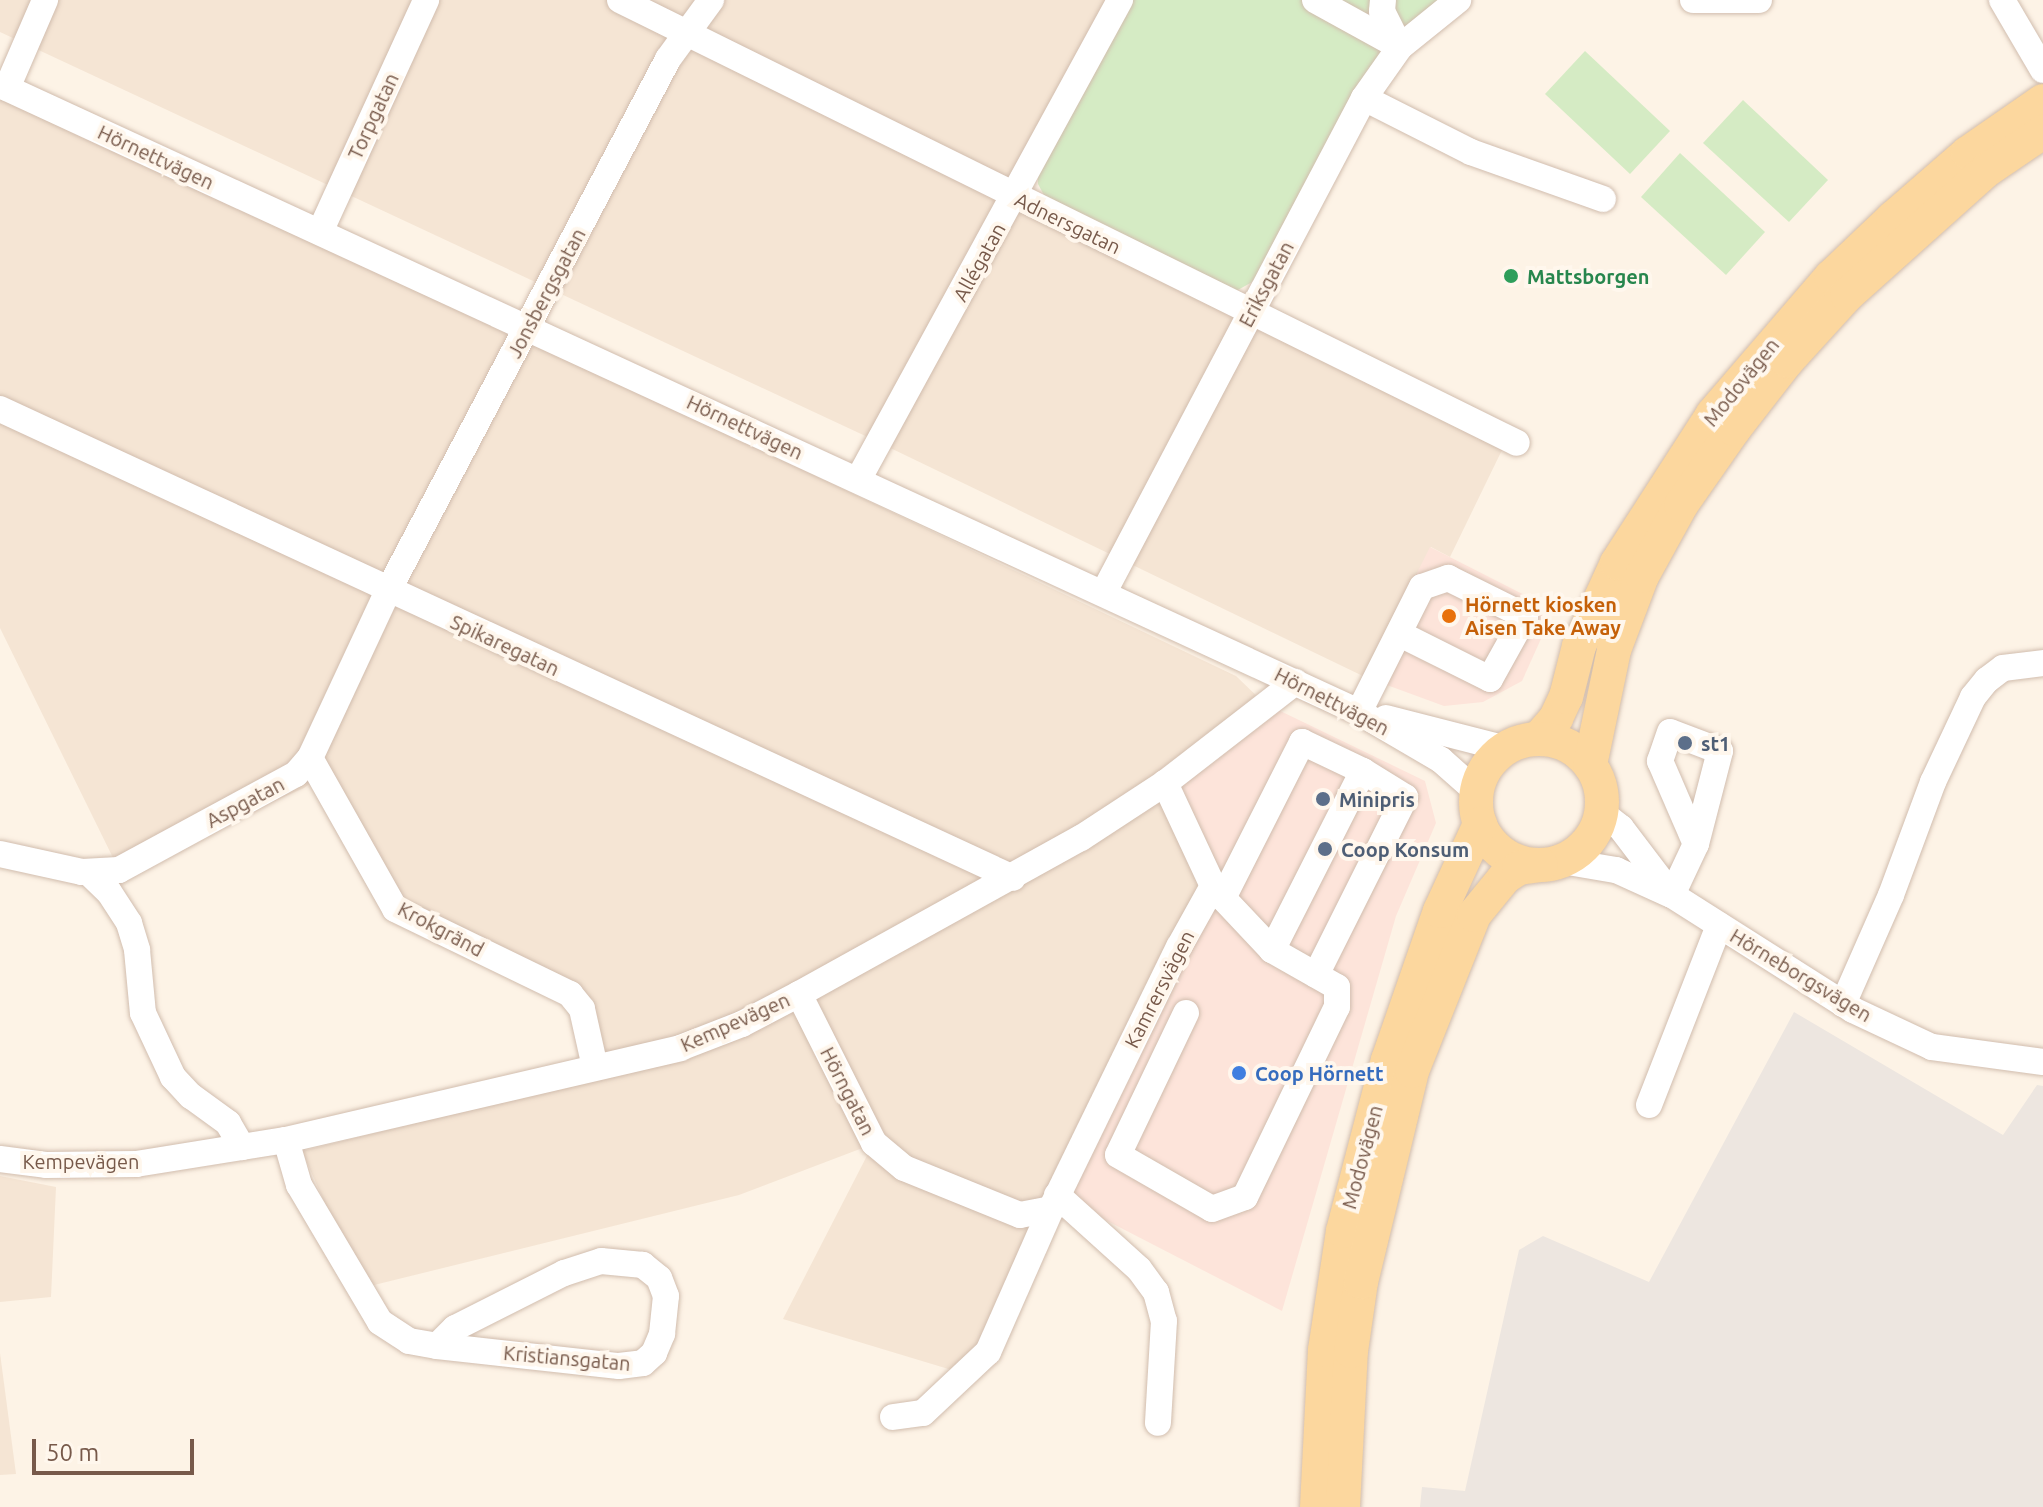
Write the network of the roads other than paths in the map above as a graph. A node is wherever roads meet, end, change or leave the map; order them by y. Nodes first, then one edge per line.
1 (45, 0) edge
2 (426, 0) edge
3 (620, 0) edge
4 (711, 0) edge
5 (1120, 0) edge
6 (1315, 0) edge
7 (1383, 0) edge
8 (1458, 0) edge
9 (1693, 0) edge
10 (1759, 0) edge
11 (2002, 0) edge
12 (685, 33) junction
13 (1400, 47) junction
14 (2043, 70) edge
15 (3, 86) edge
16 (1364, 98) junction
17 (2043, 101) edge
18 (2043, 132) edge
19 (1015, 198) junction
20 (1603, 199) dead end
21 (320, 232) junction
22 (1252, 311) junction
23 (529, 326) junction
24 (0, 409) edge
25 (1517, 443) dead end
26 (858, 480) junction
27 (388, 591) junction
28 (1104, 592) junction
29 (1400, 634) junction
30 (2043, 663) edge
31 (1295, 682) junction
32 (1359, 712) junction
33 (1538, 739) junction
34 (1503, 748) junction
35 (310, 758) junction
36 (1590, 765) junction
37 (1363, 771) junction
38 (1165, 783) junction
39 (1478, 808) junction
40 (1602, 813) junction
41 (1696, 844) dead end
42 (0, 854) edge
43 (1551, 863) junction
44 (88, 872) junction
45 (1013, 878) junction
46 (1218, 892) junction
47 (1672, 895) junction
48 (1719, 925) junction
49 (1272, 950) junction
50 (1316, 975) junction
51 (799, 994) junction
52 (1843, 1004) junction
53 (1186, 1013) dead end
54 (2043, 1062) edge
55 (595, 1067) junction
56 (1649, 1105) dead end
57 (286, 1140) junction
58 (242, 1147) junction
59 (0, 1159) edge
60 (1054, 1202) junction
61 (437, 1346) junction
62 (893, 1417) dead end
63 (1158, 1423) dead end
64 (1317, 1507) edge
65 (1343, 1507) edge

1 - 15 street
2 - 21 street, Torpgatan
3 - 12 street, Adnersgatan
4 - 12 street, Jonsbergsgatan
5 - 19 street, Allégatan
6 - 13 street
7 - 13 street
8 - 13 street, Eriksgatan
9 - 10 street
11 - 14 street
12 - 19 street, Adnersgatan
12 - 23 street, Jonsbergsgatan
13 - 16 street, Eriksgatan
15 - 21 street, Hörnettvägen
16 - 20 street
16 - 22 street, Eriksgatan
17 - 33 main road, Modovägen
18 - 36 main road, Modovägen
19 - 22 street, Adnersgatan
19 - 26 street, Allégatan
21 - 23 street, Hörnettvägen
22 - 25 street, Adnersgatan
22 - 28 street, Eriksgatan
23 - 26 street, Hörnettvägen
23 - 27 street, Jonsbergsgatan
24 - 27 street, Spikaregatan
26 - 28 street, Hörnettvägen
27 - 35 street, Aspgatan
27 - 45 street, Spikaregatan
28 - 31 street, Hörnettvägen
29 - 29 street
29 - 32 street
30 - 52 street
31 - 32 street, Hörnettvägen
31 - 38 street, Kempevägen
32 - 34 street
32 - 39 street, Hörnettvägen
33 - 34 main road
33 - 36 main road
34 - 39 main road
35 - 44 street, Aspgatan
35 - 55 street, Krokgränd
36 - 40 main road
37 - 46 street, Kamrersvägen
37 - 49 street
37 - 50 street
38 - 45 street, Kempevägen
38 - 46 street
39 - 43 main road
39 - 64 main road, Modovägen
40 - 43 main road
40 - 47 street, Hörneborgsvägen
41 - 47 street
42 - 44 street, Aspgatan
43 - 47 street
43 - 65 main road, Modovägen
44 - 58 street
45 - 51 street, Kempevägen
46 - 49 street
46 - 60 street, Kamrersvägen
47 - 48 street, Hörneborgsvägen
48 - 52 street, Hörneborgsvägen
48 - 56 street
49 - 50 street
50 - 53 street
51 - 55 street, Kempevägen
51 - 60 street, Hörngatan
52 - 54 street, Hörneborgsvägen
55 - 57 street, Kempevägen
57 - 58 street, Kempevägen
57 - 61 street, Kristiansgatan
58 - 59 street, Kempevägen
60 - 62 street, Kamrersvägen
60 - 63 street
61 - 61 street, Kristiansgatan

